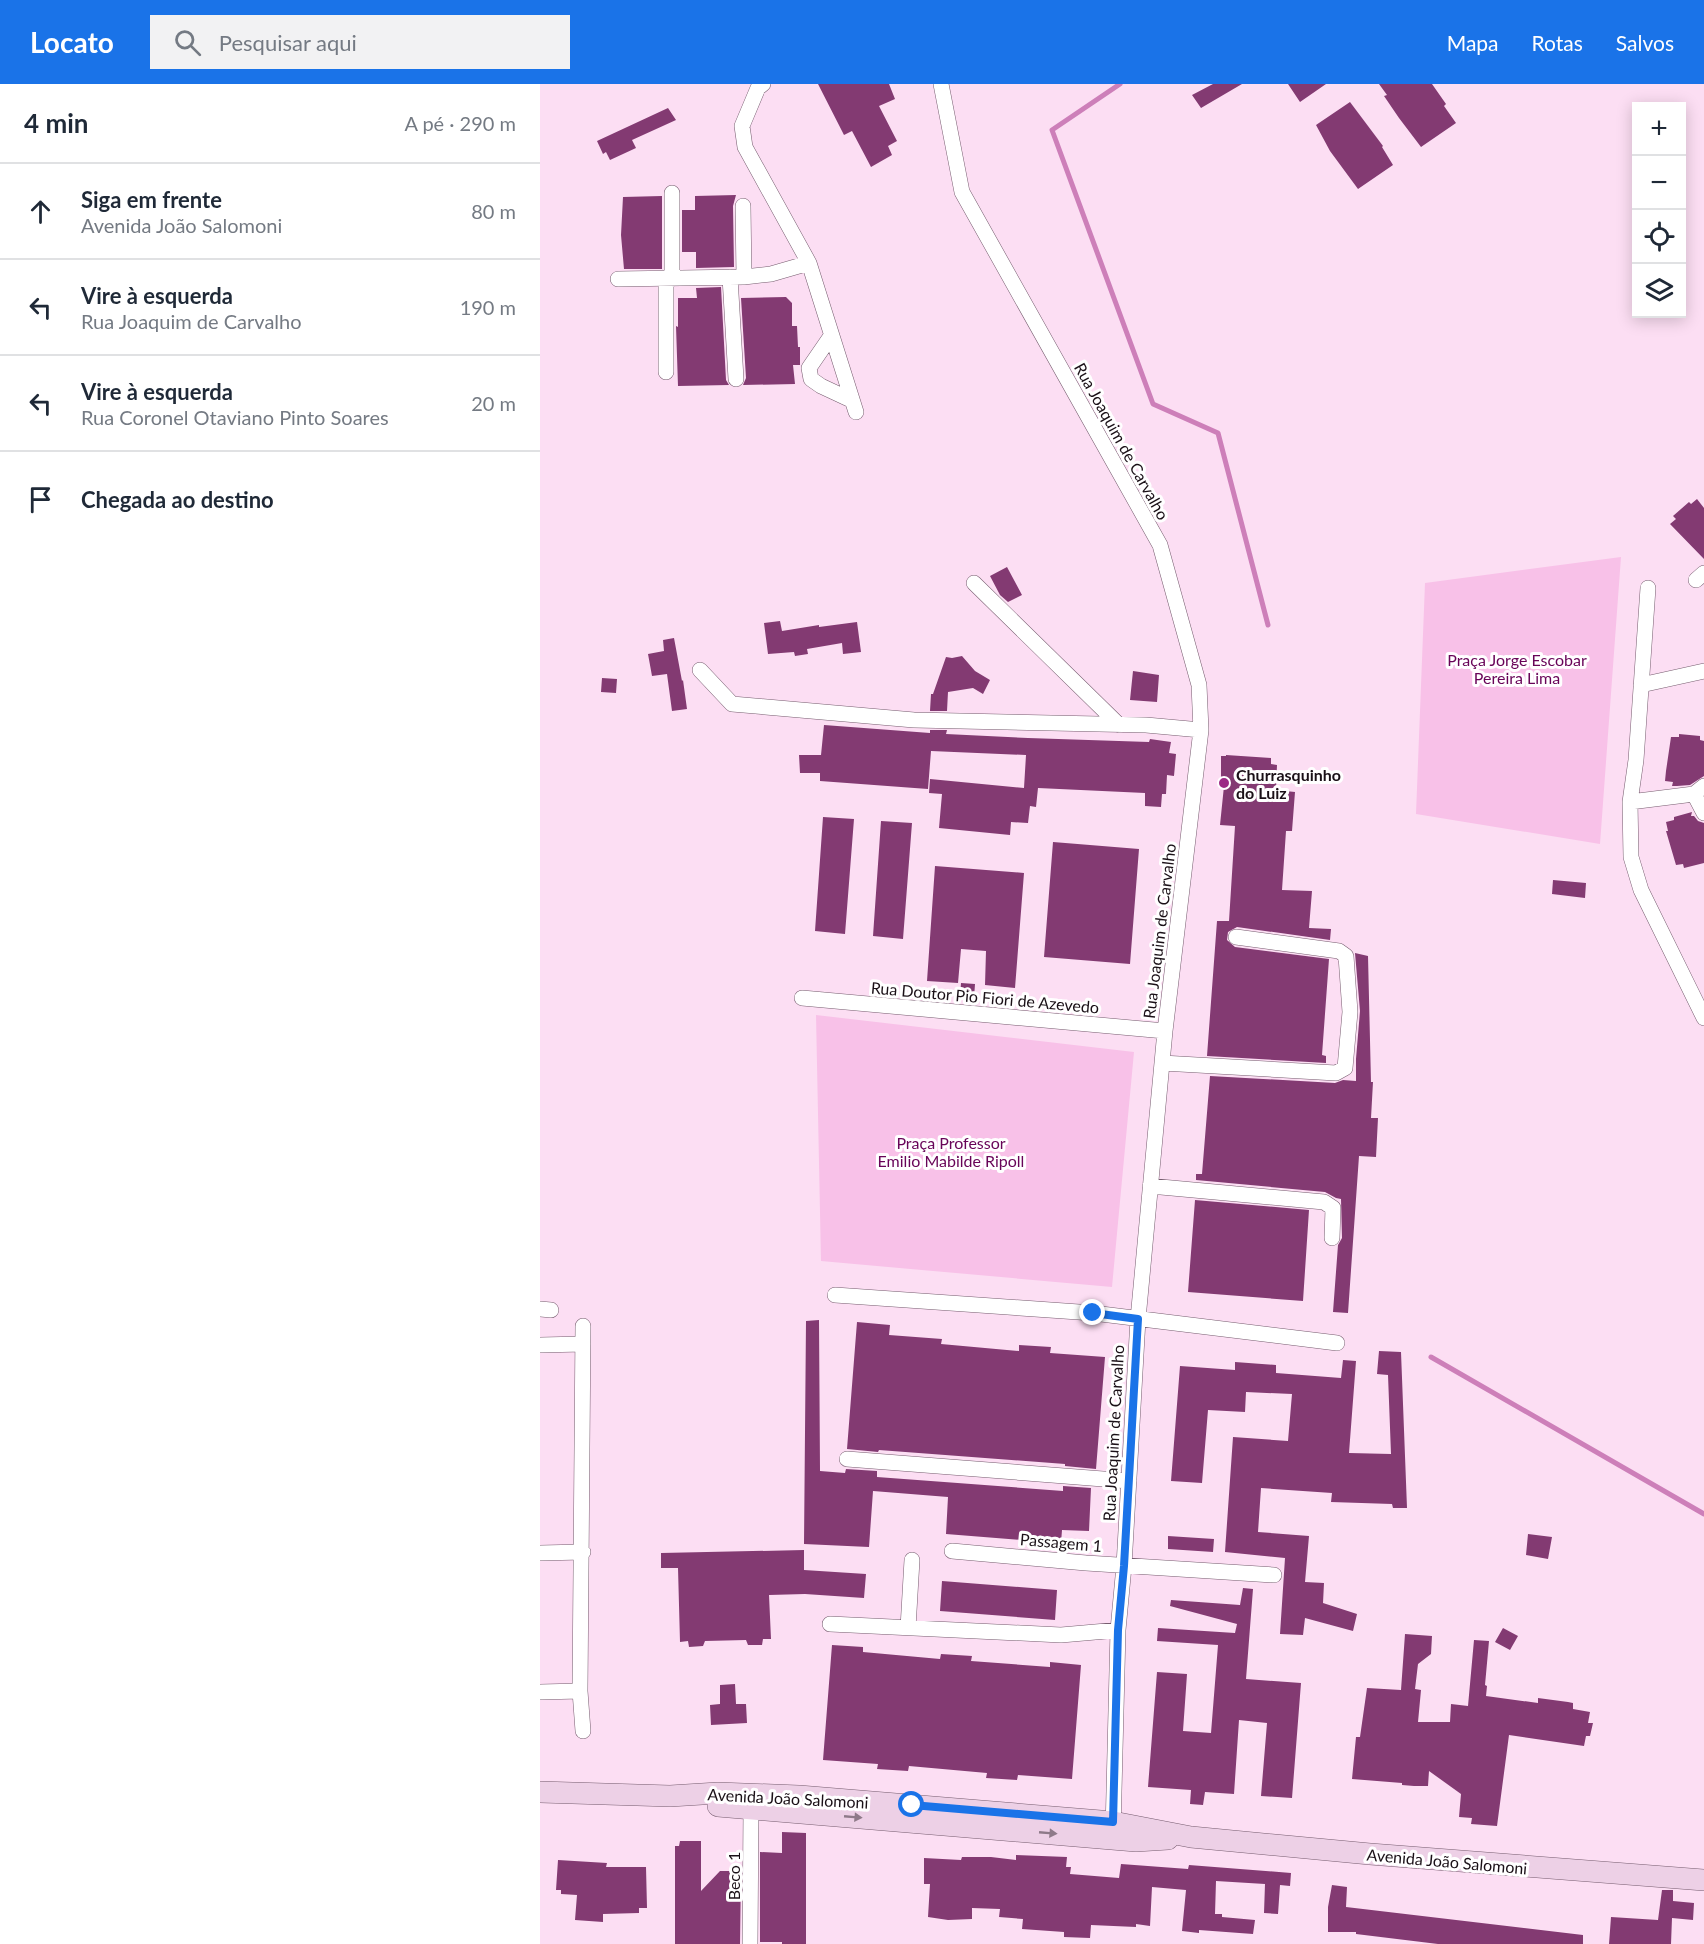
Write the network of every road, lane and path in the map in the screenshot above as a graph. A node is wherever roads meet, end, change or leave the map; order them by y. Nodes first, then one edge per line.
1 (763, 84) edge
2 (941, 84) edge
3 (672, 194) dead end
4 (744, 206) dead end
5 (809, 263) junction
6 (737, 277) junction
7 (618, 279) dead end
8 (669, 279) junction
9 (831, 336) junction
10 (666, 372) dead end
11 (736, 379) dead end
12 (974, 583) dead end
13 (1648, 588) dead end
14 (700, 670) dead end
15 (1704, 671) edge
16 (1641, 685) junction
17 (1119, 726) junction
18 (1201, 730) junction
19 (1699, 790) edge
20 (1630, 802) junction
21 (1704, 813) edge
22 (1236, 937) dead end
23 (802, 998) dead end
24 (1704, 1018) edge
25 (1165, 1031) junction
26 (1162, 1063) junction
27 (1150, 1186) junction
28 (1332, 1238) dead end
29 (835, 1295) dead end
30 (1138, 1319) junction
31 (583, 1326) dead end
32 (1337, 1343) dead end
33 (540, 1344) edge
34 (583, 1344) junction
35 (847, 1459) dead end
36 (1129, 1481) junction
37 (952, 1551) dead end
38 (583, 1552) junction
39 (540, 1553) edge
40 (912, 1560) dead end
41 (1124, 1566) junction
42 (1274, 1575) dead end
43 (830, 1624) dead end
44 (908, 1628) junction
45 (1118, 1630) junction
46 (580, 1691) junction
47 (540, 1692) edge
48 (583, 1731) dead end
49 (540, 1792) edge
50 (670, 1796) junction
51 (751, 1809) junction
52 (1113, 1831) junction
53 (1704, 1880) edge
54 (750, 1944) edge

1 - 5 street
2 - 18 street, Rua Joaquim de Carvalho
3 - 8 street
4 - 6 street
5 - 6 street
5 - 9 street
6 - 8 street
6 - 11 street
7 - 8 street
8 - 10 street
9 - 9 street
12 - 17 street
13 - 16 street
14 - 17 street
15 - 16 street
16 - 20 street
17 - 18 street
18 - 25 street, Rua Joaquim de Carvalho
19 - 20 street
19 - 21 street
20 - 24 street
22 - 26 street
23 - 25 street, Rua Doutor Pio Fiori de Azevedo
25 - 26 street, Rua Joaquim de Carvalho
26 - 27 street, Rua Joaquim de Carvalho
27 - 28 street
27 - 30 street, Rua Joaquim de Carvalho
29 - 30 street
30 - 32 street
30 - 36 street, Rua Joaquim de Carvalho
31 - 34 street
33 - 34 street
34 - 38 street
35 - 36 street
36 - 41 street, Rua Joaquim de Carvalho
37 - 41 street, Passagem 1
38 - 39 street
38 - 46 street
40 - 44 street
41 - 42 street, Passagem 1
41 - 45 street, Rua Joaquim de Carvalho
43 - 44 street
44 - 45 street
45 - 52 street, Rua Joaquim de Carvalho
46 - 47 street
46 - 48 street
49 - 50 main road, Avenida João Salomoni
50 - 51 main road, Avenida João Salomoni
50 - 52 main road, Avenida João Salomoni
51 -> 52 main road, Avenida João Salomoni
51 - 54 street, Beco 1
52 - 53 main road, Avenida João Salomoni

